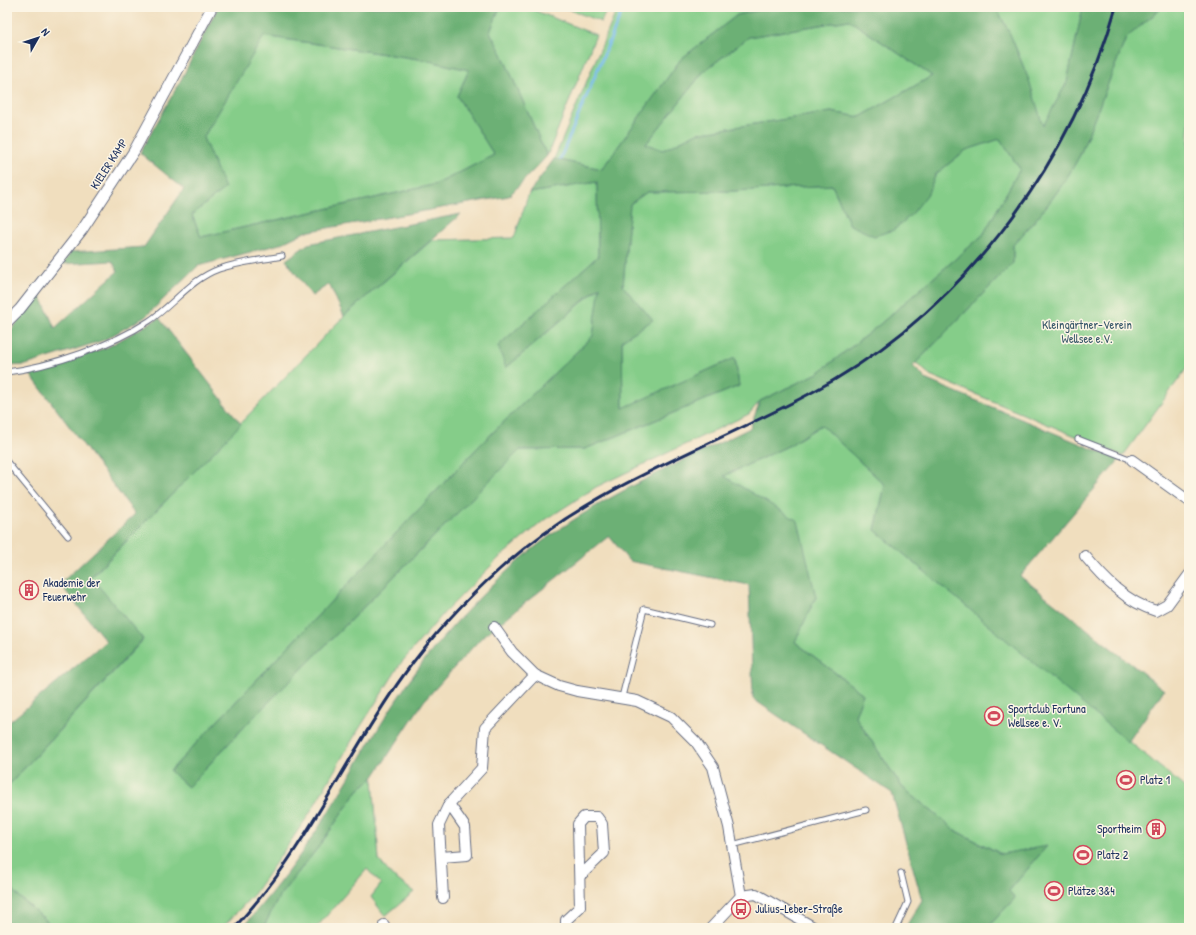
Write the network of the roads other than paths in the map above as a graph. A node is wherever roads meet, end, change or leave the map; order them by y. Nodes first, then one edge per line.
1 (212, 7) edge
2 (282, 256) dead end
3 (7, 322) edge
4 (7, 372) edge
5 (1078, 440) dead end
6 (1132, 460) joint
7 (7, 462) edge
8 (1189, 501) edge
9 (68, 536) dead end
10 (1085, 556) dead end
11 (1189, 575) edge
12 (710, 625) dead end
13 (494, 627) dead end
14 (535, 675) junction
15 (622, 697) junction
16 (449, 804) junction
17 (866, 810) dead end
18 (732, 845) junction
19 (441, 857) junction
20 (901, 873) dead end
21 (580, 876) junction
22 (741, 896) junction
23 (443, 898) dead end
24 (566, 928) edge
25 (711, 928) edge
26 (815, 928) edge
27 (896, 928) edge

1 - 3 street, KIELER KAMP
2 - 4 lane
5 - 6 lane
6 - 8 street
7 - 9 lane
10 - 11 street
12 - 15 lane
13 - 14 street
14 - 15 street
14 - 16 street
15 - 18 street
16 - 19 street
16 - 19 street
17 - 18 lane
18 - 22 street
19 - 23 street
20 - 27 lane
21 - 21 street
21 - 24 street
22 - 25 street
22 - 26 street

